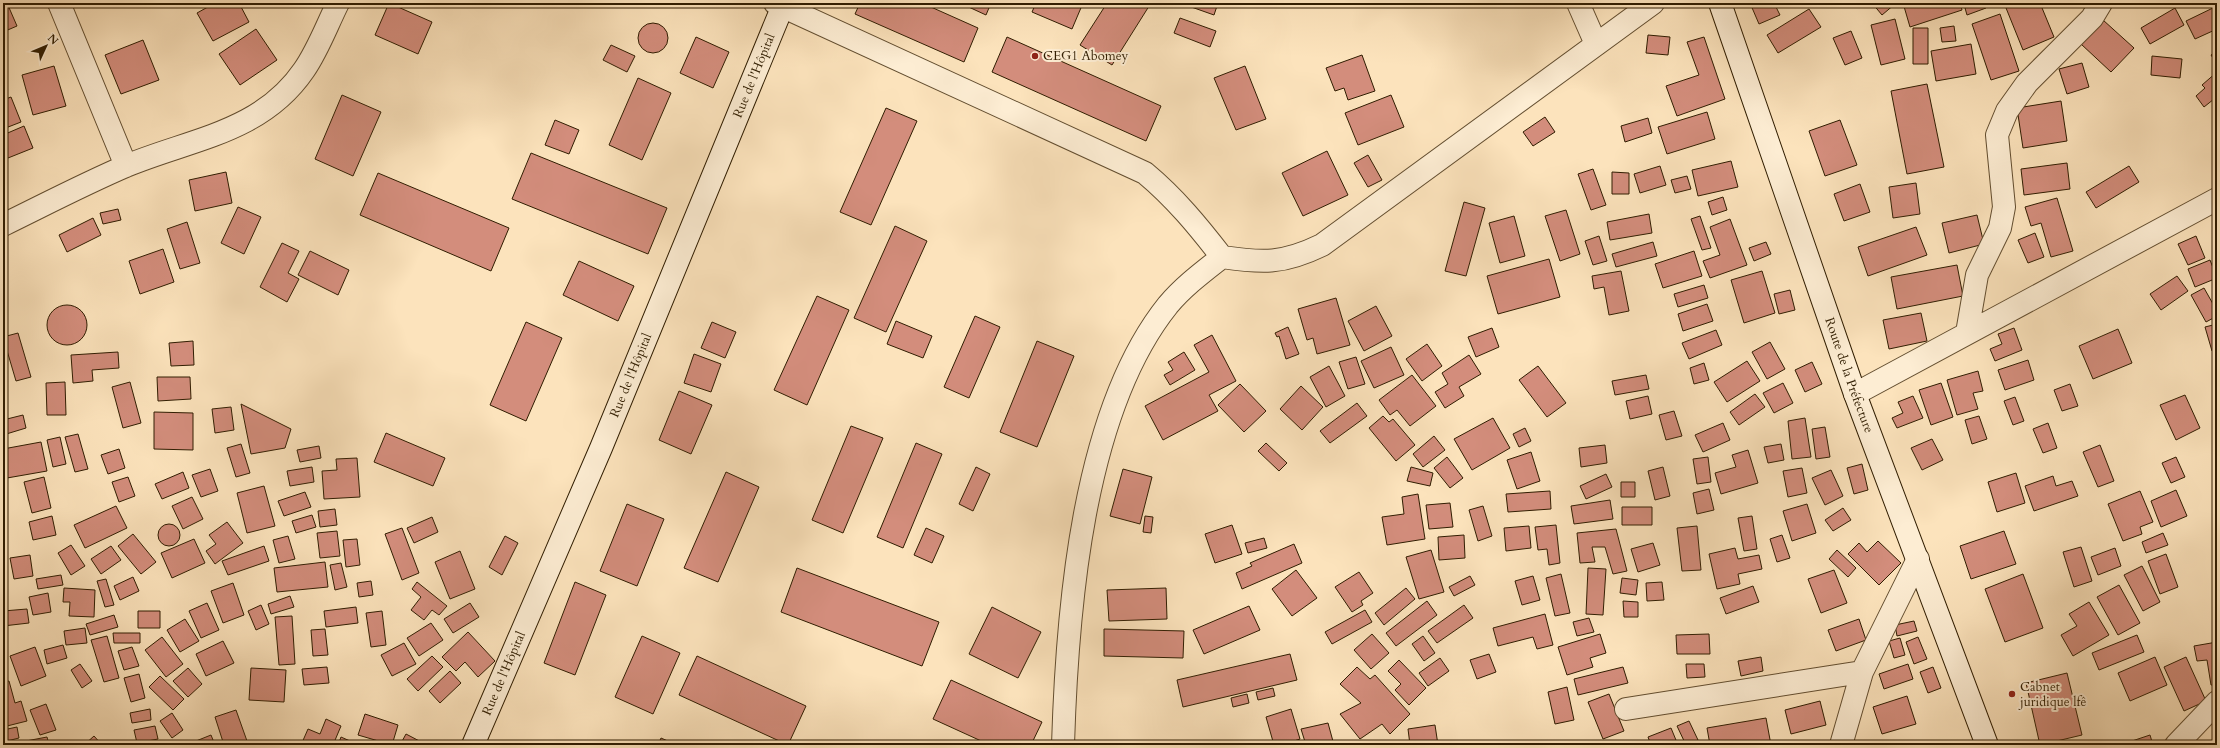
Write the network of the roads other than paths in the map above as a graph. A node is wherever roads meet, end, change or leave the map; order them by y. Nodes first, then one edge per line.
1 (59, 3) edge
2 (338, 3) edge
3 (1578, 3) edge
4 (1653, 3) edge
5 (1720, 3) edge
6 (2102, 3) edge
7 (780, 4) edge
8 (1596, 44) junction
9 (126, 166) junction
10 (2217, 199) edge
11 (3, 225) edge
12 (1222, 256) junction
13 (1967, 333) junction
14 (1855, 394) junction
15 (1918, 559) junction
16 (1862, 672) junction
17 (2217, 702) edge
18 (1626, 709) dead end
19 (473, 745) edge
20 (1063, 745) edge
21 (1841, 745) edge
22 (1986, 745) edge
23 (2176, 745) edge

1 - 9 street
2 - 9 street
3 - 8 street
4 - 8 street
5 - 14 street, Route de la Préfecture
6 - 13 street
7 - 12 street
7 - 19 street, Rue de l'Hôpital
8 - 12 street
9 - 11 street
10 - 13 street
12 - 20 street
13 - 14 street
14 - 15 street, Route de la Préfecture
15 - 16 street
15 - 22 street, Route de la Préfecture
16 - 18 street
16 - 21 street
17 - 23 street

